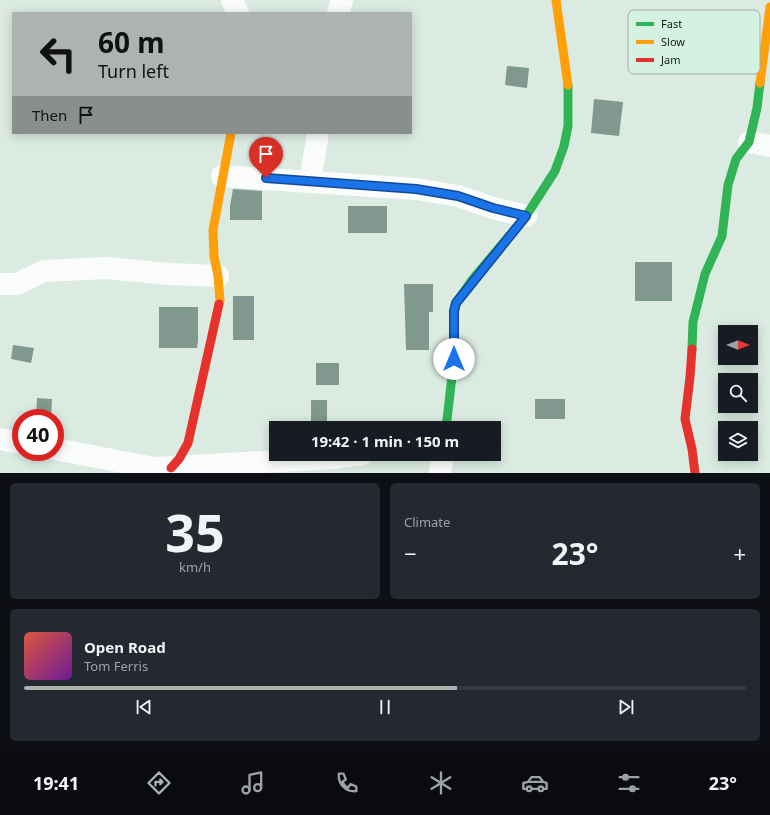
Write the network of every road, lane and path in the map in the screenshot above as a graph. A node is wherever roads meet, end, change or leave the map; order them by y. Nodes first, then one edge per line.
1 (232, 0) edge
2 (342, 0) edge
3 (556, 0) edge
4 (770, 7) edge
5 (238, 12) edge
6 (338, 12) edge
7 (230, 134) edge
8 (318, 134) edge
9 (749, 142) junction
10 (770, 146) edge
11 (222, 176) junction
12 (310, 181) junction
13 (526, 216) junction
14 (218, 276) junction
15 (0, 284) edge
16 (447, 421) edge
17 (0, 439) edge
18 (12, 441) edge
19 (64, 451) edge
20 (311, 461) edge
21 (442, 461) edge
22 (261, 468) edge
23 (159, 470) edge
24 (440, 473) edge
25 (695, 473) edge

1 - 5 street
2 - 6 street
3 - 13 street
4 - 9 street
7 - 11 street
8 - 12 street
9 - 10 street
9 - 25 street
11 - 12 street
11 - 14 street
12 - 13 street
13 - 16 street
14 - 15 street
14 - 23 street
17 - 18 street
19 - 23 street
20 - 22 street
21 - 24 street
22 - 23 street

